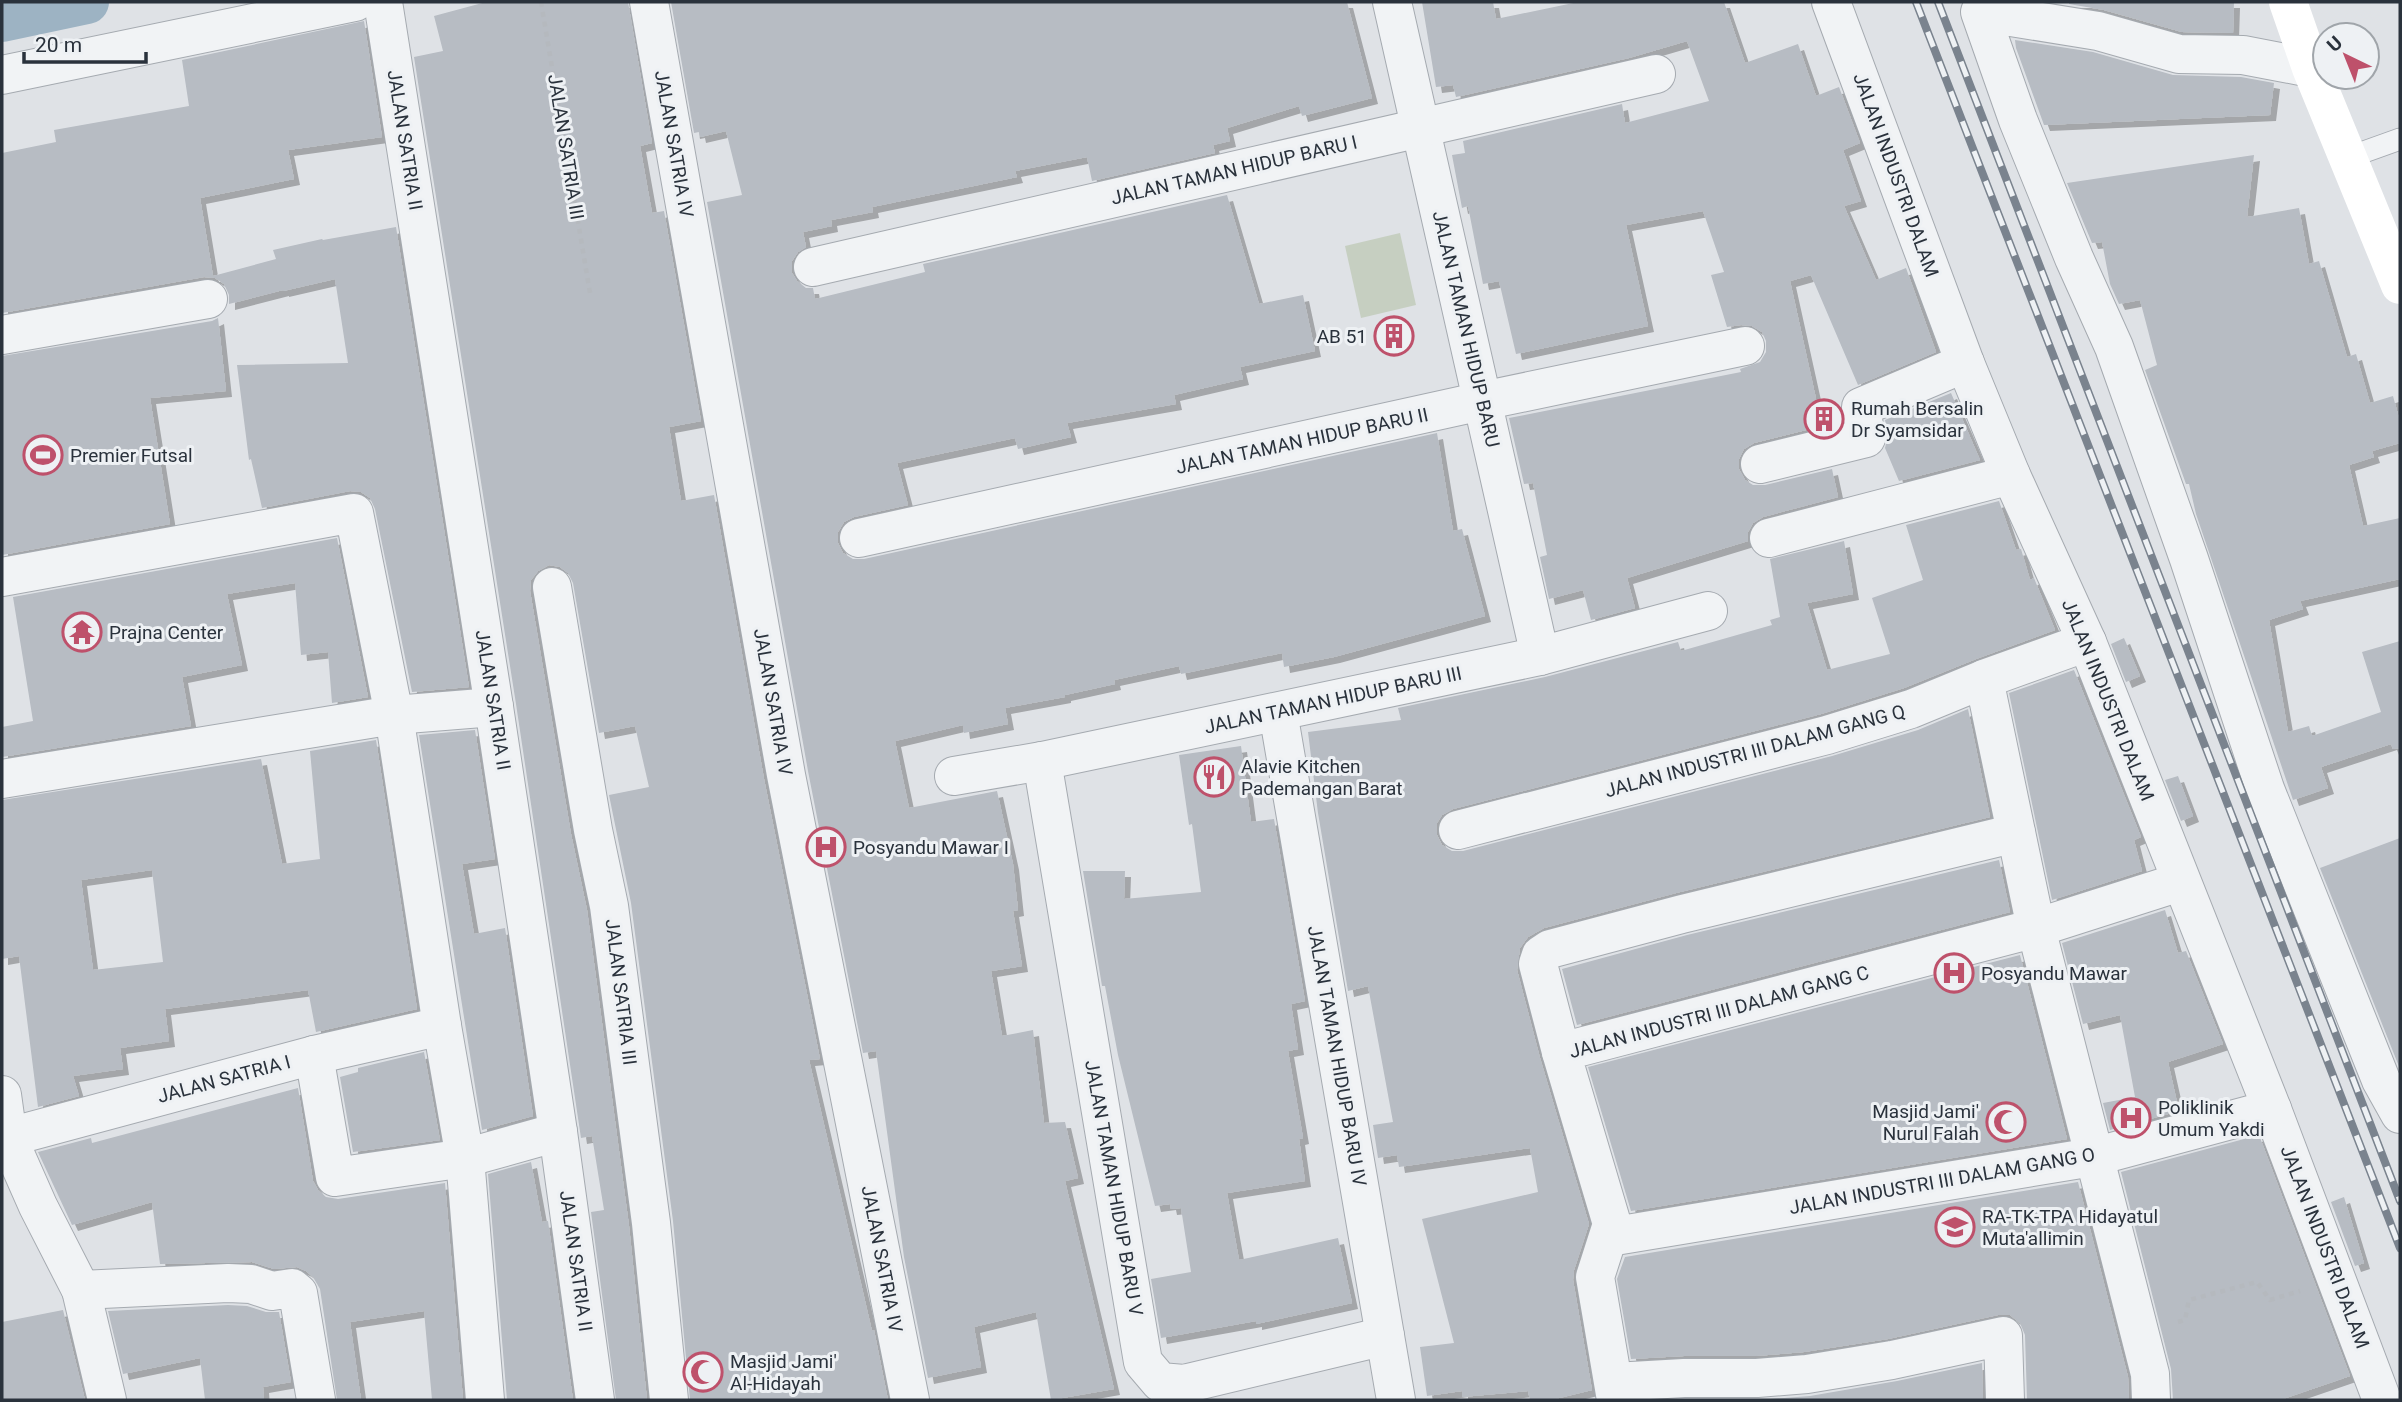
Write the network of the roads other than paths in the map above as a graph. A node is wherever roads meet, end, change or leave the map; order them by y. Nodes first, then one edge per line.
1 (355, 2) edge
2 (383, 2) edge
3 (649, 2) edge
4 (1392, 2) edge
5 (1832, 2) edge
6 (2288, 2) edge
7 (1978, 7) edge
8 (2311, 68) joint
9 (1656, 74) dead end
10 (2, 75) edge
11 (2320, 91) edge
12 (1420, 127) junction
13 (2400, 139) edge
14 (2347, 158) junction
15 (813, 267) dead end
16 (2400, 285) edge
17 (208, 299) dead end
18 (2, 335) edge
19 (1745, 346) dead end
20 (1965, 363) junction
21 (1482, 401) junction
22 (1760, 464) dead end
23 (2011, 475) junction
24 (859, 538) dead end
25 (1769, 538) dead end
26 (2, 577) edge
27 (552, 587) dead end
28 (1708, 611) dead end
29 (2087, 642) junction
30 (1540, 656) junction
31 (1984, 679) junction
32 (494, 707) junction
33 (1278, 712) junction
34 (394, 715) junction
35 (1042, 761) junction
36 (954, 776) dead end
37 (2, 779) edge
38 (1458, 830) dead end
39 (2017, 833) junction
40 (2180, 882) junction
41 (2036, 928) junction
42 (442, 1026) junction
43 (1561, 1052) junction
44 (314, 1055) junction
45 (2, 1095) edge
46 (2272, 1109) junction
47 (2400, 1114) edge
48 (558, 1132) junction
49 (5, 1138) edge
50 (2093, 1157) junction
51 (465, 1158) junction
52 (1609, 1237) junction
53 (81, 1290) junction
54 (1385, 1336) junction
55 (1757, 1389) edge
56 (1615, 1391) edge
57 (107, 1400) edge
58 (316, 1400) edge
59 (485, 1400) edge
60 (595, 1400) edge
61 (669, 1400) edge
62 (910, 1400) edge
63 (1396, 1400) edge
64 (2005, 1400) edge
65 (2151, 1400) edge
66 (2382, 1400) edge

1 - 10 street
2 - 32 street, JALAN SATRIA II
3 - 62 street, JALAN SATRIA IV
4 - 12 street, JALAN TAMAN HIDUP BARU
5 - 20 street, JALAN INDUSTRI DALAM
6 - 8 street
7 - 8 street
7 - 47 street
9 - 12 street, JALAN TAMAN HIDUP BARU I
11 - 14 street
12 - 15 street, JALAN TAMAN HIDUP BARU I
12 - 21 street, JALAN TAMAN HIDUP BARU
13 - 14 lane
14 - 16 street
17 - 18 street
19 - 21 street, JALAN TAMAN HIDUP BARU II
20 - 22 street
20 - 23 street, JALAN INDUSTRI DALAM
21 - 24 street, JALAN TAMAN HIDUP BARU II
21 - 30 street, JALAN TAMAN HIDUP BARU
23 - 25 street
23 - 29 street, JALAN INDUSTRI DALAM
26 - 34 street
27 - 61 street, JALAN SATRIA III
28 - 30 street, JALAN TAMAN HIDUP BARU III
29 - 31 street, JALAN INDUSTRI III DALAM GANG Q
29 - 40 street, JALAN INDUSTRI DALAM
30 - 33 street, JALAN TAMAN HIDUP BARU III
31 - 38 street, JALAN INDUSTRI III DALAM GANG Q
31 - 39 street
32 - 34 street
32 - 48 street, JALAN SATRIA II
33 - 35 street, JALAN TAMAN HIDUP BARU III
33 - 54 street, JALAN TAMAN HIDUP BARU IV
34 - 37 street
34 - 42 street
35 - 36 street, JALAN TAMAN HIDUP BARU III
35 - 54 street, JALAN TAMAN HIDUP BARU V
39 - 41 street
39 - 43 street
40 - 41 street, JALAN INDUSTRI III DALAM GANG C
40 - 46 street, JALAN INDUSTRI DALAM
41 - 43 street, JALAN INDUSTRI III DALAM GANG C
41 - 50 street
42 - 44 street, JALAN SATRIA I
42 - 51 street
43 - 52 street, JALAN INDUSTRI III DALAM GANG C
44 - 49 street, JALAN SATRIA I
44 - 51 street
45 - 49 street
46 - 50 street, JALAN INDUSTRI III DALAM GANG O
46 - 66 street, JALAN INDUSTRI DALAM
48 - 51 street
48 - 60 street, JALAN SATRIA II
49 - 53 street
50 - 52 street, JALAN INDUSTRI III DALAM GANG O
50 - 65 street
51 - 59 street
52 - 56 street, JALAN INDUSTRI III DALAM GANG C
53 - 57 street
53 - 58 street
54 - 63 street, JALAN TAMAN HIDUP BARU IV
55 - 56 street
55 - 64 street

